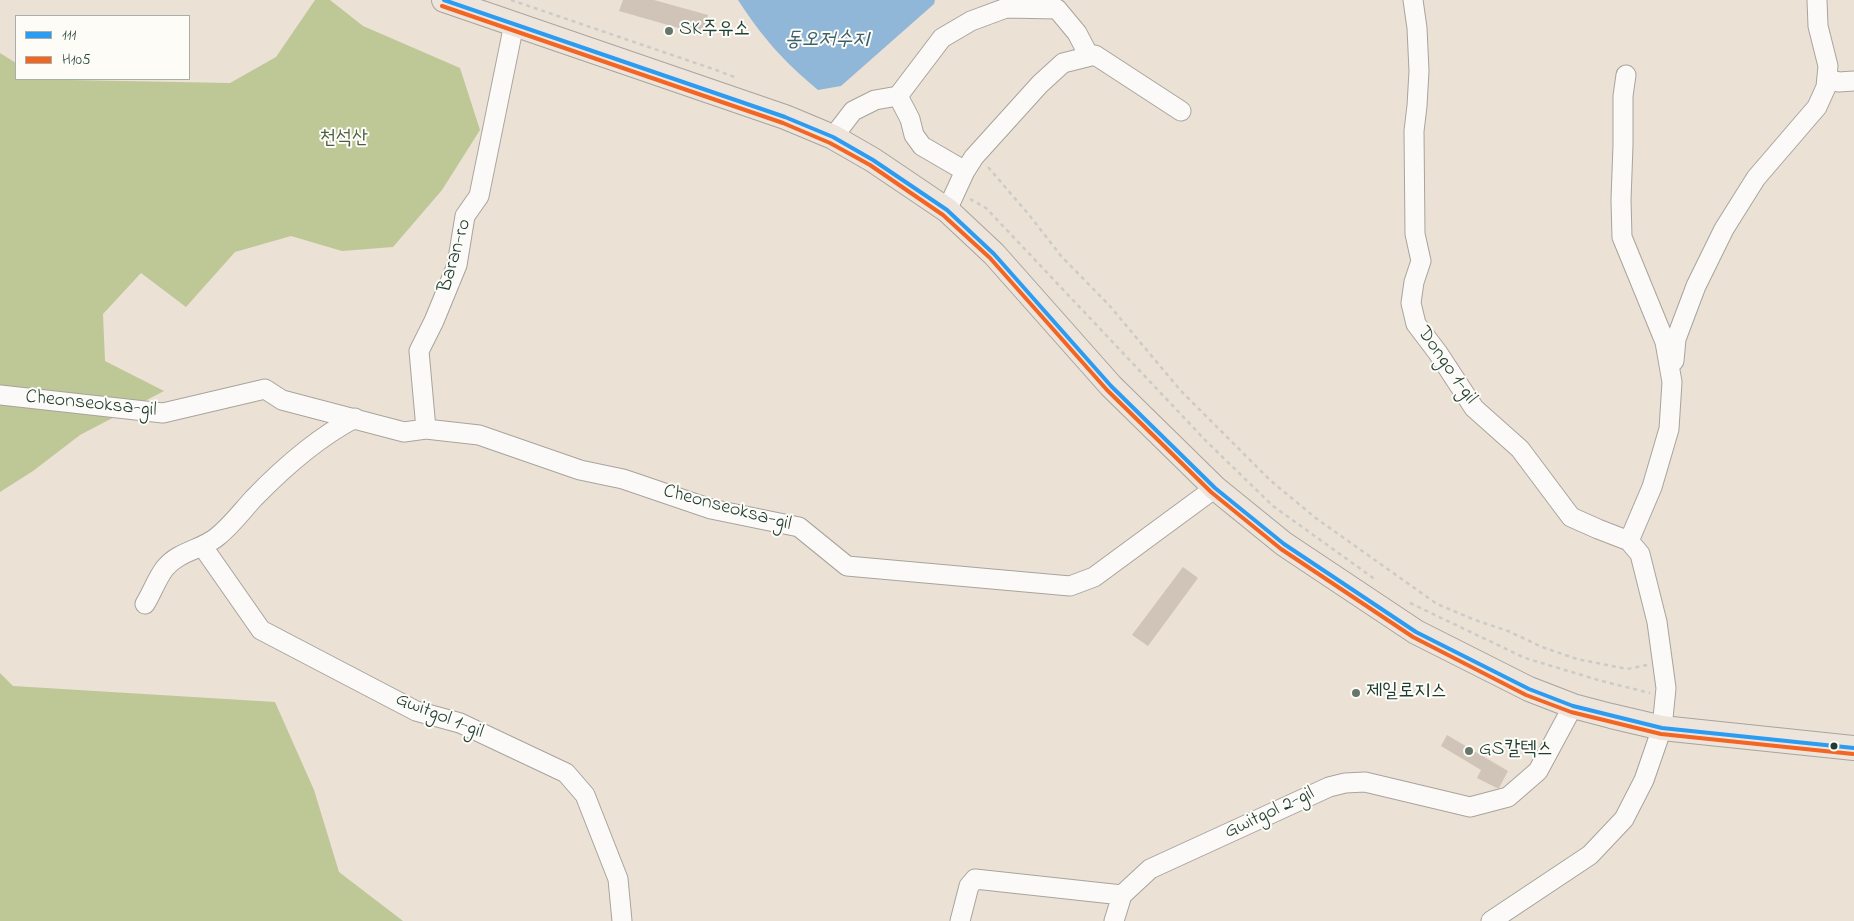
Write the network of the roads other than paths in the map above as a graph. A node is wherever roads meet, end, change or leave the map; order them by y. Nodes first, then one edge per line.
1 (444, 0) edge
2 (1413, 0) edge
3 (1816, 0) edge
4 (514, 24) junction
5 (1089, 56) junction
6 (1626, 75) dead end
7 (1827, 79) junction
8 (1851, 81) edge
9 (898, 96) junction
10 (1181, 111) dead end
11 (833, 137) junction
12 (970, 164) junction
13 (947, 210) junction
14 (1672, 382) junction
15 (0, 395) edge
16 (355, 418) junction
17 (426, 428) junction
18 (1215, 488) junction
19 (1629, 541) junction
20 (203, 547) junction
21 (145, 604) dead end
22 (1573, 706) junction
23 (1662, 728) junction
24 (1854, 748) edge
25 (1122, 895) junction
26 (622, 921) edge
27 (960, 921) edge
28 (1114, 921) edge
29 (1491, 921) edge

1 - 4 main road
2 - 19 street, Dongo 1-gil
3 - 7 street
4 - 11 main road
4 - 17 street, Baran-ro
5 - 9 street
5 - 10 street
5 - 12 street
6 - 14 street
7 - 8 street
7 - 14 street
9 - 11 street
9 - 12 street
11 - 13 main road
12 - 13 street
13 - 18 main road
14 - 19 street
15 - 16 street, Cheonseoksa-gil
16 - 17 street, Cheonseoksa-gil
16 - 20 street
17 - 18 street, Cheonseoksa-gil
18 - 22 main road
19 - 23 street
20 - 21 street
20 - 26 street, Gwitgol 1-gil
22 - 23 main road
22 - 25 street, Gwitgol 2-gil
23 - 24 main road
23 - 29 street
25 - 27 street
25 - 28 street

